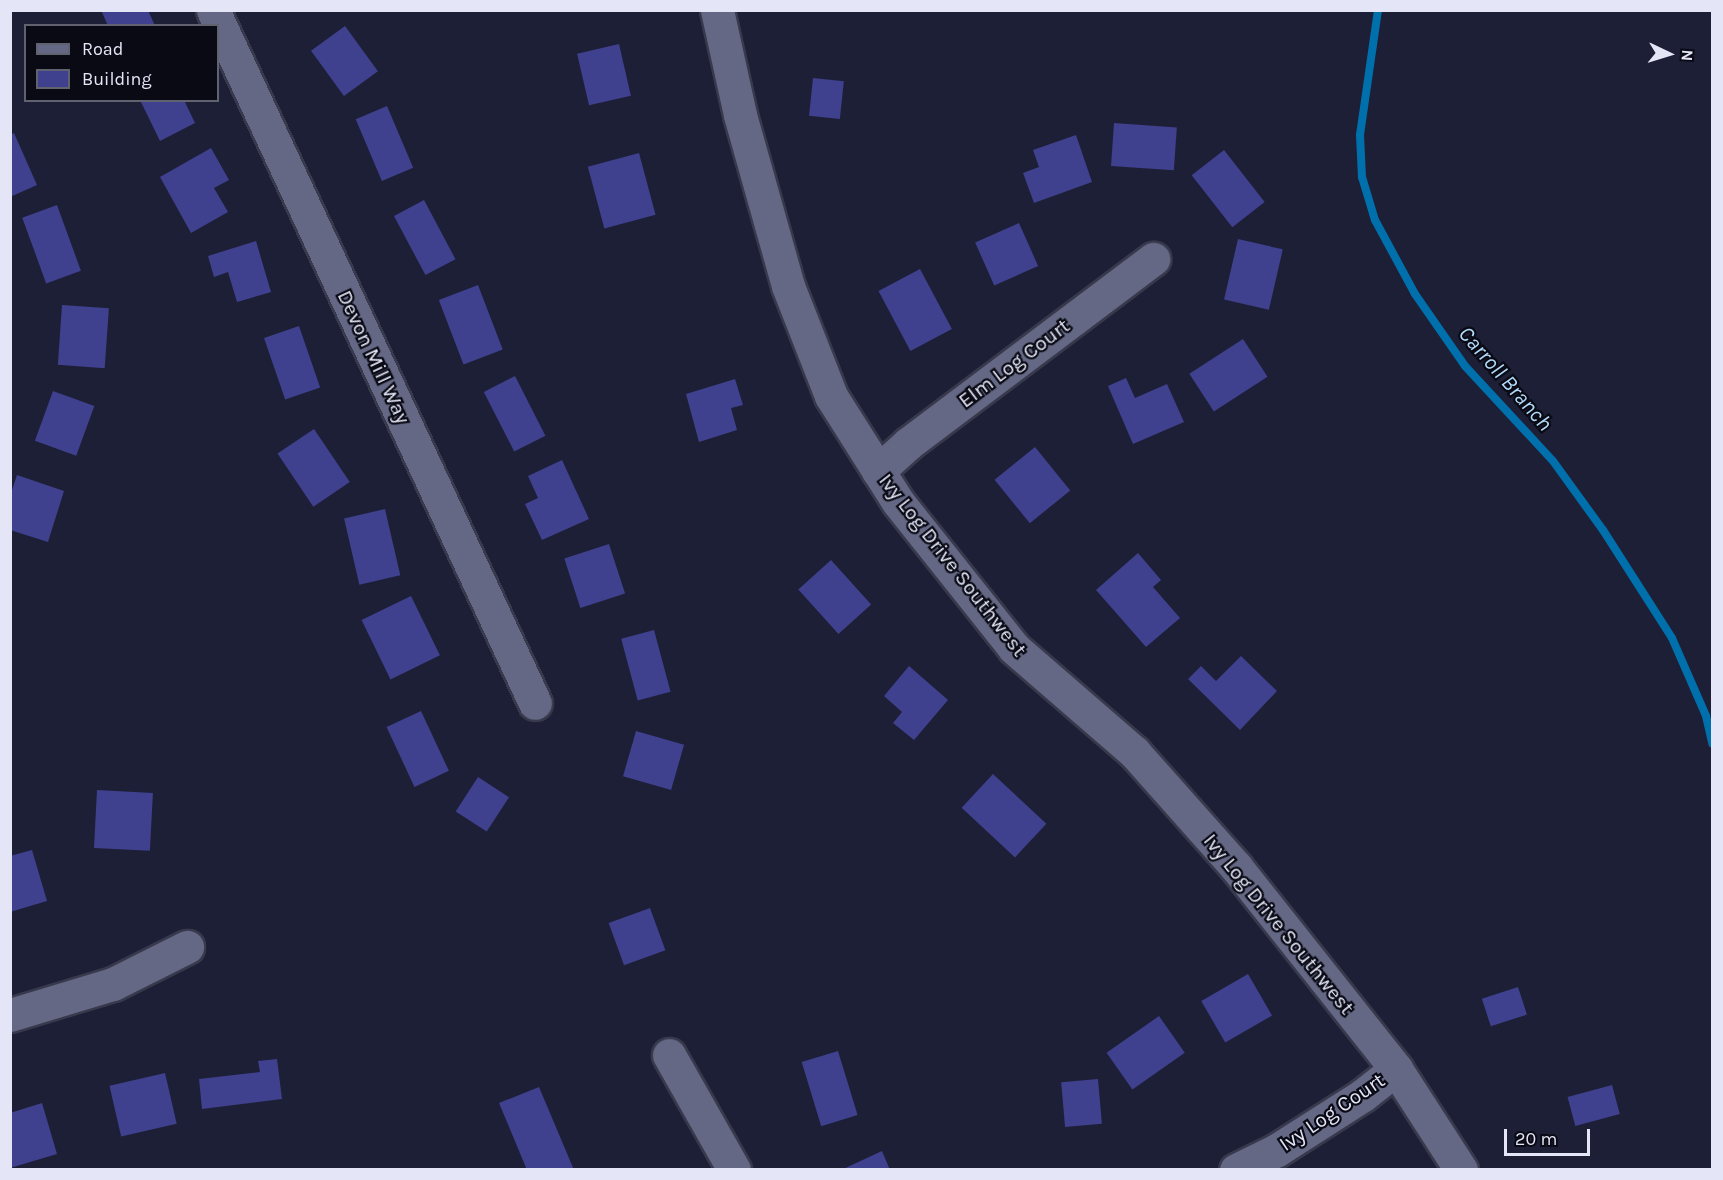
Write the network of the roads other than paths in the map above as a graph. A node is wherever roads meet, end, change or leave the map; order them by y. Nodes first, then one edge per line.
1 (213, 10) edge
2 (717, 10) edge
3 (1153, 259) dead end
4 (878, 471) junction
5 (535, 703) dead end
6 (187, 947) dead end
7 (10, 1015) edge
8 (669, 1055) dead end
9 (1396, 1069) junction
10 (734, 1170) edge
11 (1236, 1170) edge
12 (1461, 1170) edge

1 - 5 street, Devon Mill Way
2 - 4 street, Ivy Log Drive Southwest
3 - 4 street, Elm Log Court
4 - 9 street, Ivy Log Drive Southwest
6 - 7 street
8 - 10 street
9 - 11 street, Ivy Log Court
9 - 12 street, Ivy Log Drive Southwest

